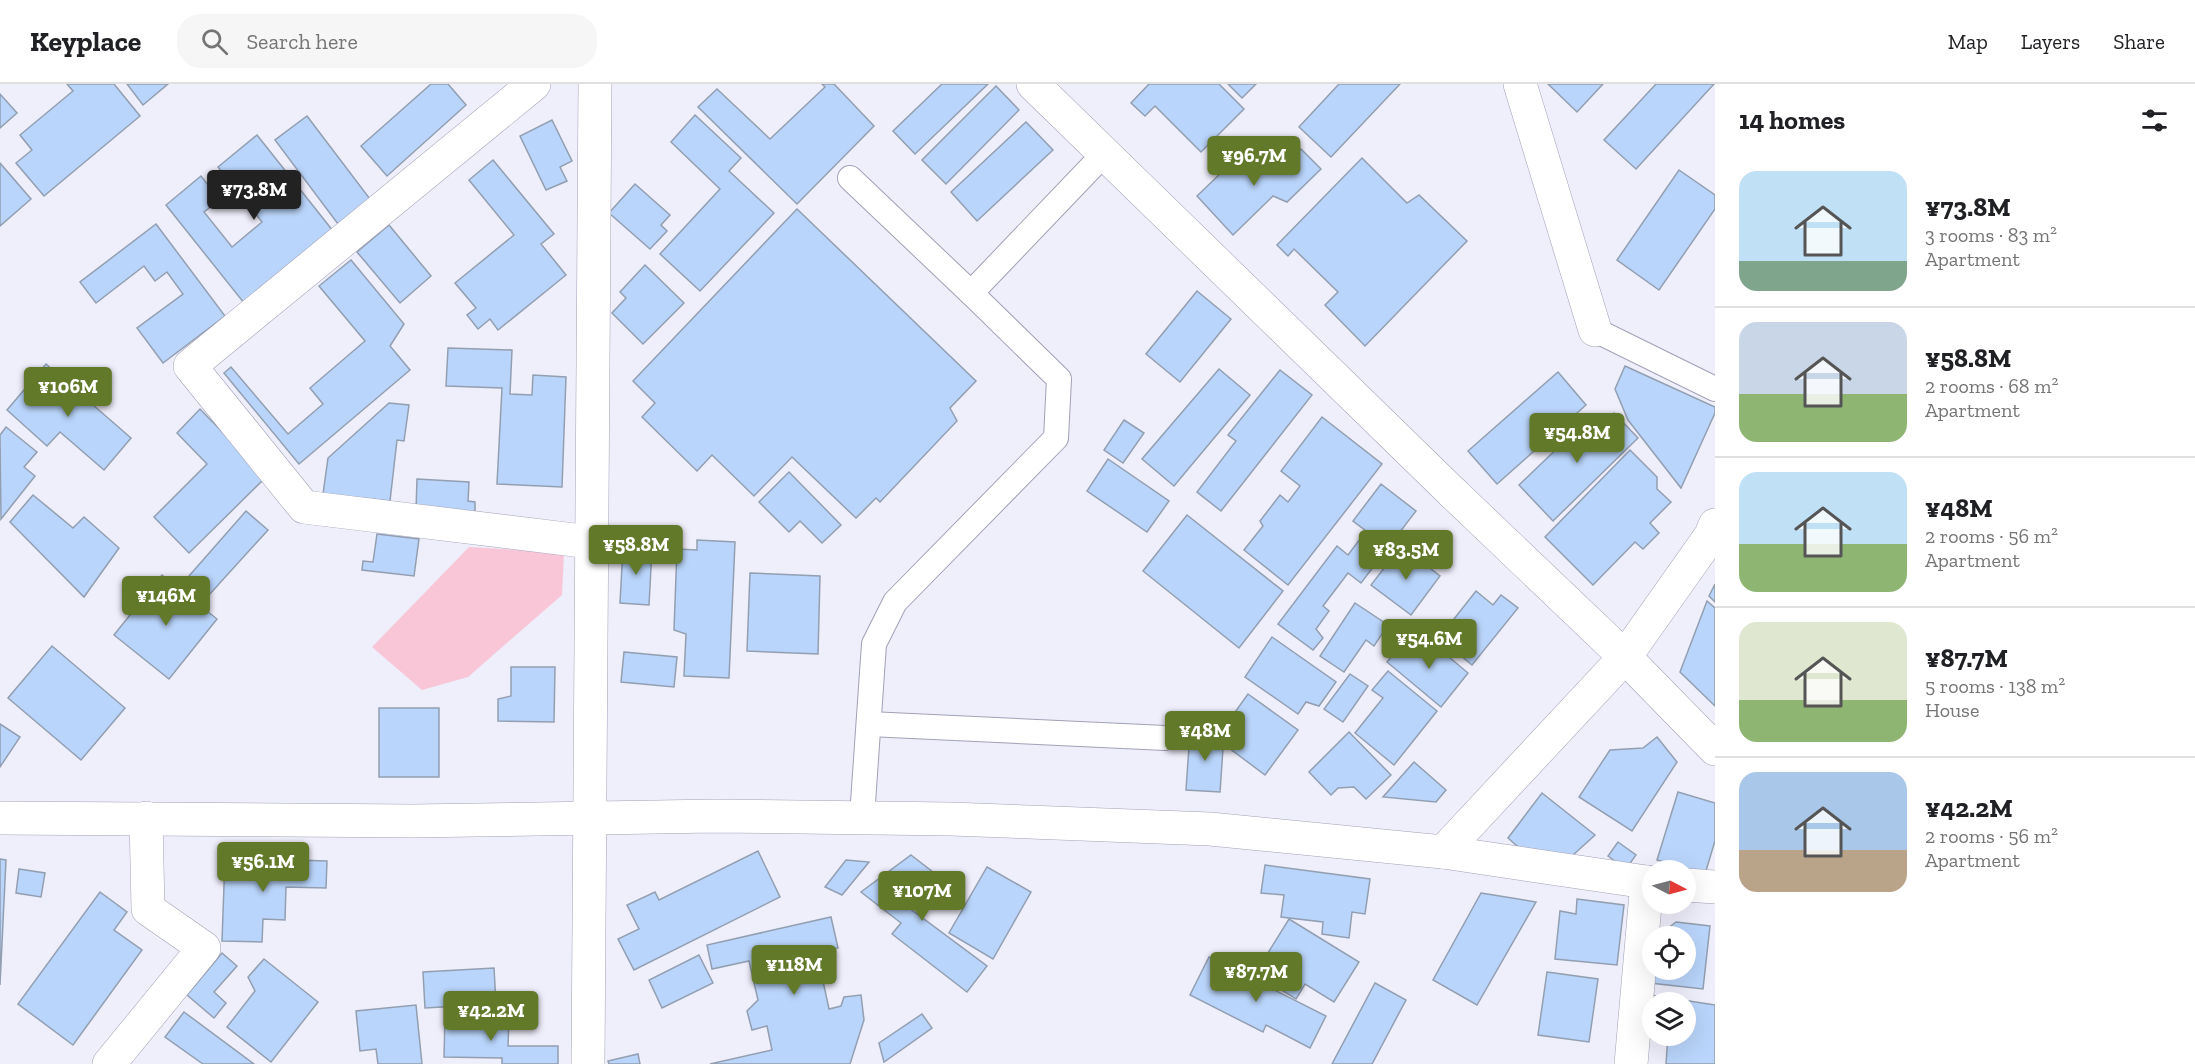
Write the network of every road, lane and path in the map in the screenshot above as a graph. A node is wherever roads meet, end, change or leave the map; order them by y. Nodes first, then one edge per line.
1 (534, 84) edge
2 (595, 84) edge
3 (1033, 84) edge
4 (1520, 84) edge
5 (1104, 154) junction
6 (850, 178) dead end
7 (971, 293) junction
8 (1595, 330) joint
9 (1715, 389) edge
10 (1715, 525) edge
11 (591, 542) junction
12 (1625, 657) junction
13 (869, 724) junction
14 (1165, 738) dead end
15 (1715, 749) edge
16 (862, 817) junction
17 (0, 818) edge
18 (146, 818) junction
19 (589, 819) junction
20 (1443, 852) junction
21 (1642, 881) edge
22 (1696, 886) edge
23 (1715, 887) edge
24 (1647, 914) edge
25 (109, 1064) edge
26 (588, 1064) edge
27 (1631, 1064) edge

1 - 11 street
2 - 11 street
3 - 5 street
4 - 8 street
5 - 7 lane
5 - 12 street
6 - 7 lane
7 - 13 lane
8 - 9 lane
10 - 12 street
11 - 19 street
12 - 15 street
12 - 20 street
13 - 14 lane
13 - 16 lane
16 - 19 street
16 - 20 street
17 - 18 street
18 - 19 street
18 - 25 street
19 - 26 street
20 - 21 street
22 - 23 street
24 - 27 street

